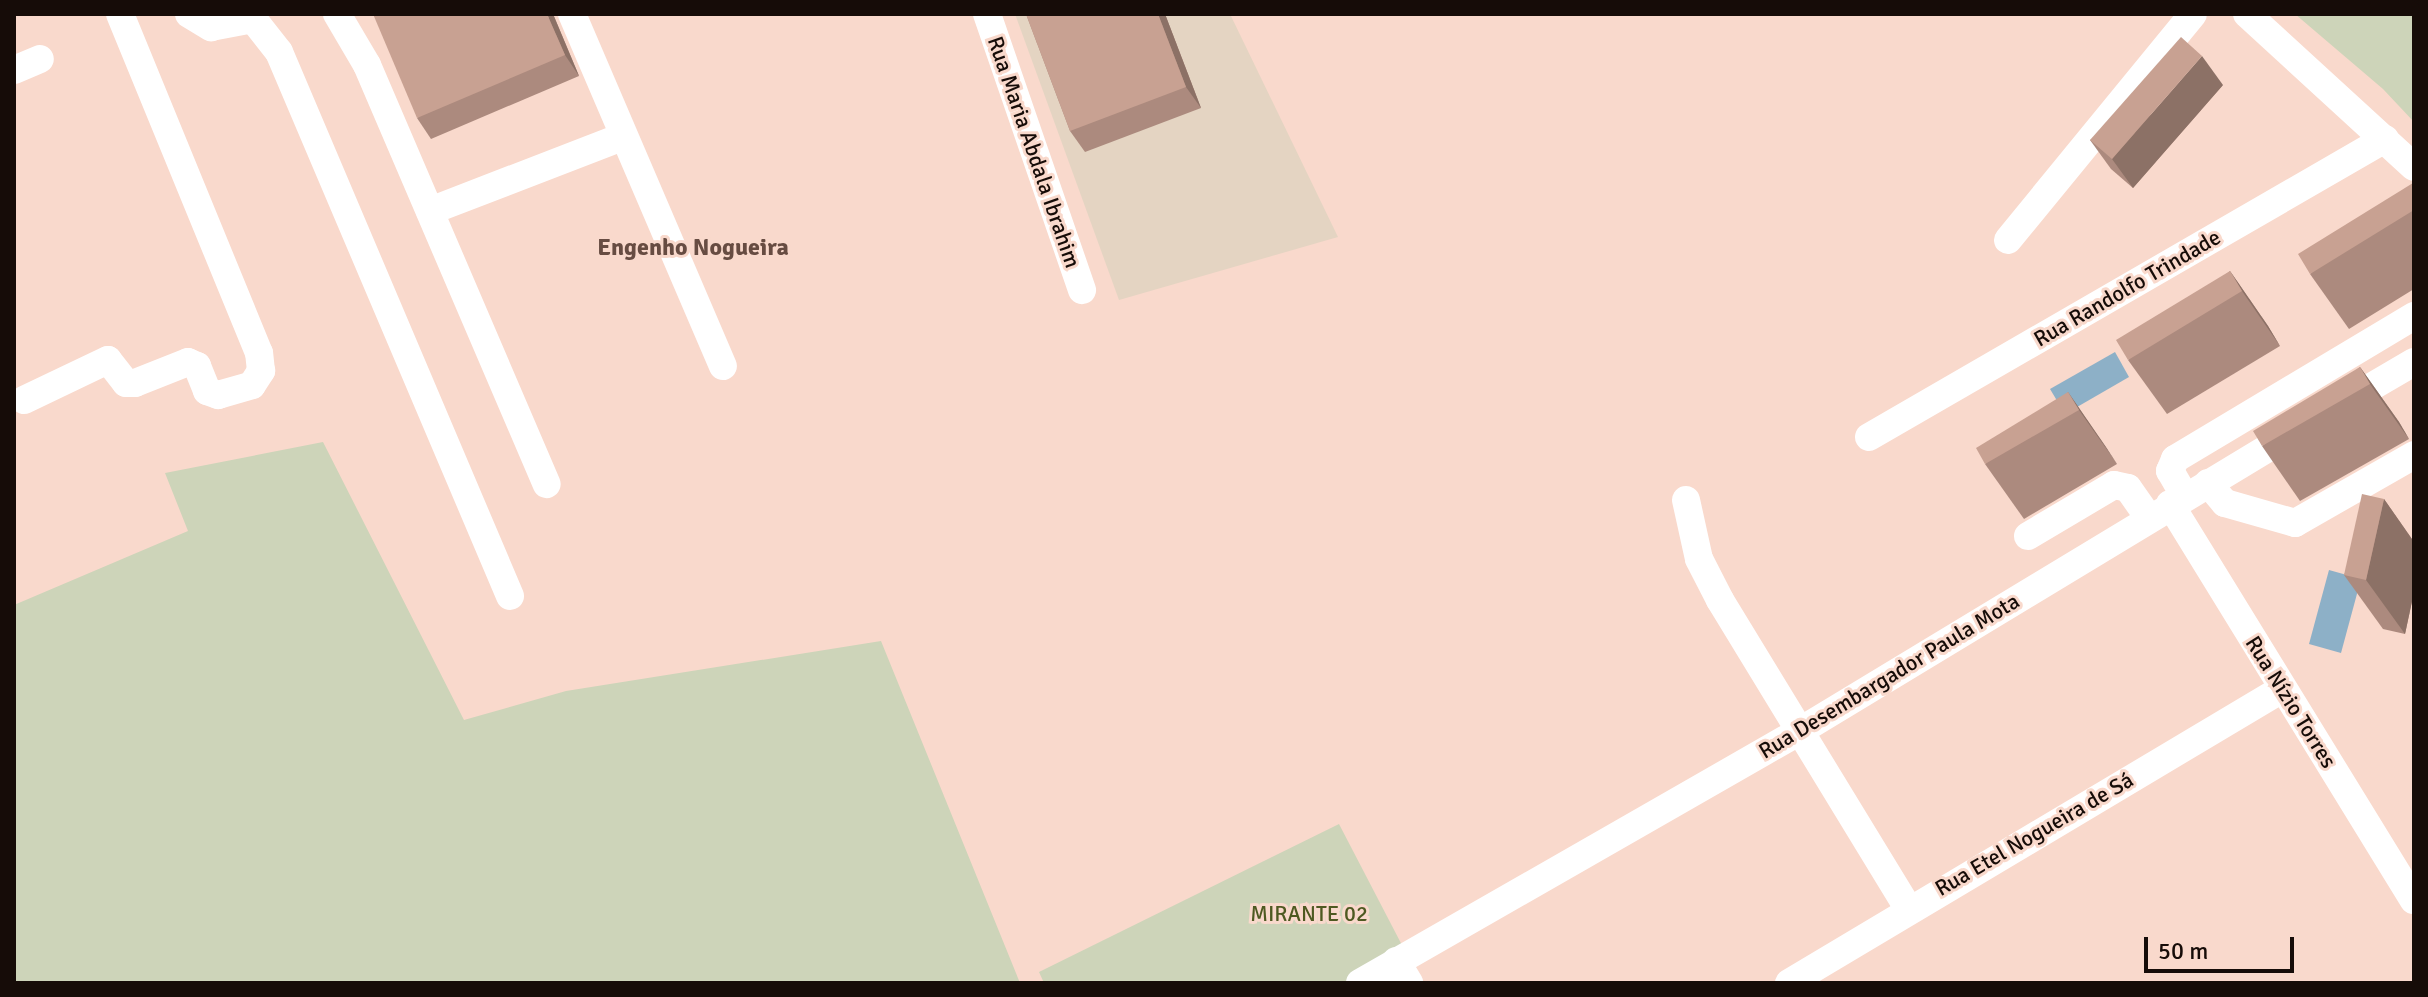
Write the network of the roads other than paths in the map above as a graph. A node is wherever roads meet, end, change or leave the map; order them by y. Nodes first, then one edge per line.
1 (120, 14) edge
2 (189, 14) edge
3 (337, 14) edge
4 (572, 14) edge
5 (987, 14) edge
6 (2193, 14) edge
7 (2247, 14) edge
8 (622, 137) junction
9 (2385, 139) junction
10 (2414, 167) edge
11 (430, 211) junction
12 (2008, 240) dead end
13 (1082, 290) dead end
14 (2414, 316) edge
15 (2414, 362) edge
16 (723, 366) dead end
17 (24, 400) dead end
18 (1869, 437) dead end
19 (2414, 455) edge
20 (547, 484) dead end
21 (1686, 500) dead end
22 (2178, 500) junction
23 (2028, 536) dead end
24 (510, 596) dead end
25 (2282, 689) junction
26 (1800, 731) junction
27 (2414, 900) edge
28 (1908, 908) junction
29 (1403, 972) edge
30 (1360, 983) edge
31 (1789, 983) edge

1 - 17 street
2 - 24 street
3 - 11 street
4 - 8 street
5 - 13 street, Rua Maria Abdala Ibrahim
6 - 12 street
7 - 9 street
8 - 11 street
8 - 16 street
9 - 10 street
9 - 18 street, Rua Randolfo Trindade
11 - 20 street
14 - 22 street
15 - 22 street, Rua Desembargador Paula Mota
19 - 22 street
21 - 26 street
22 - 23 street
22 - 25 street, Rua Nízio Torres
22 - 26 street, Rua Desembargador Paula Mota
25 - 27 street, Rua Nízio Torres
25 - 28 street, Rua Etel Nogueira de Sá
26 - 28 street
26 - 29 street, Rua Desembargador Paula Mota
28 - 31 street, Rua Etel Nogueira de Sá
29 - 30 street, Rua Desembargador Paula Mota

